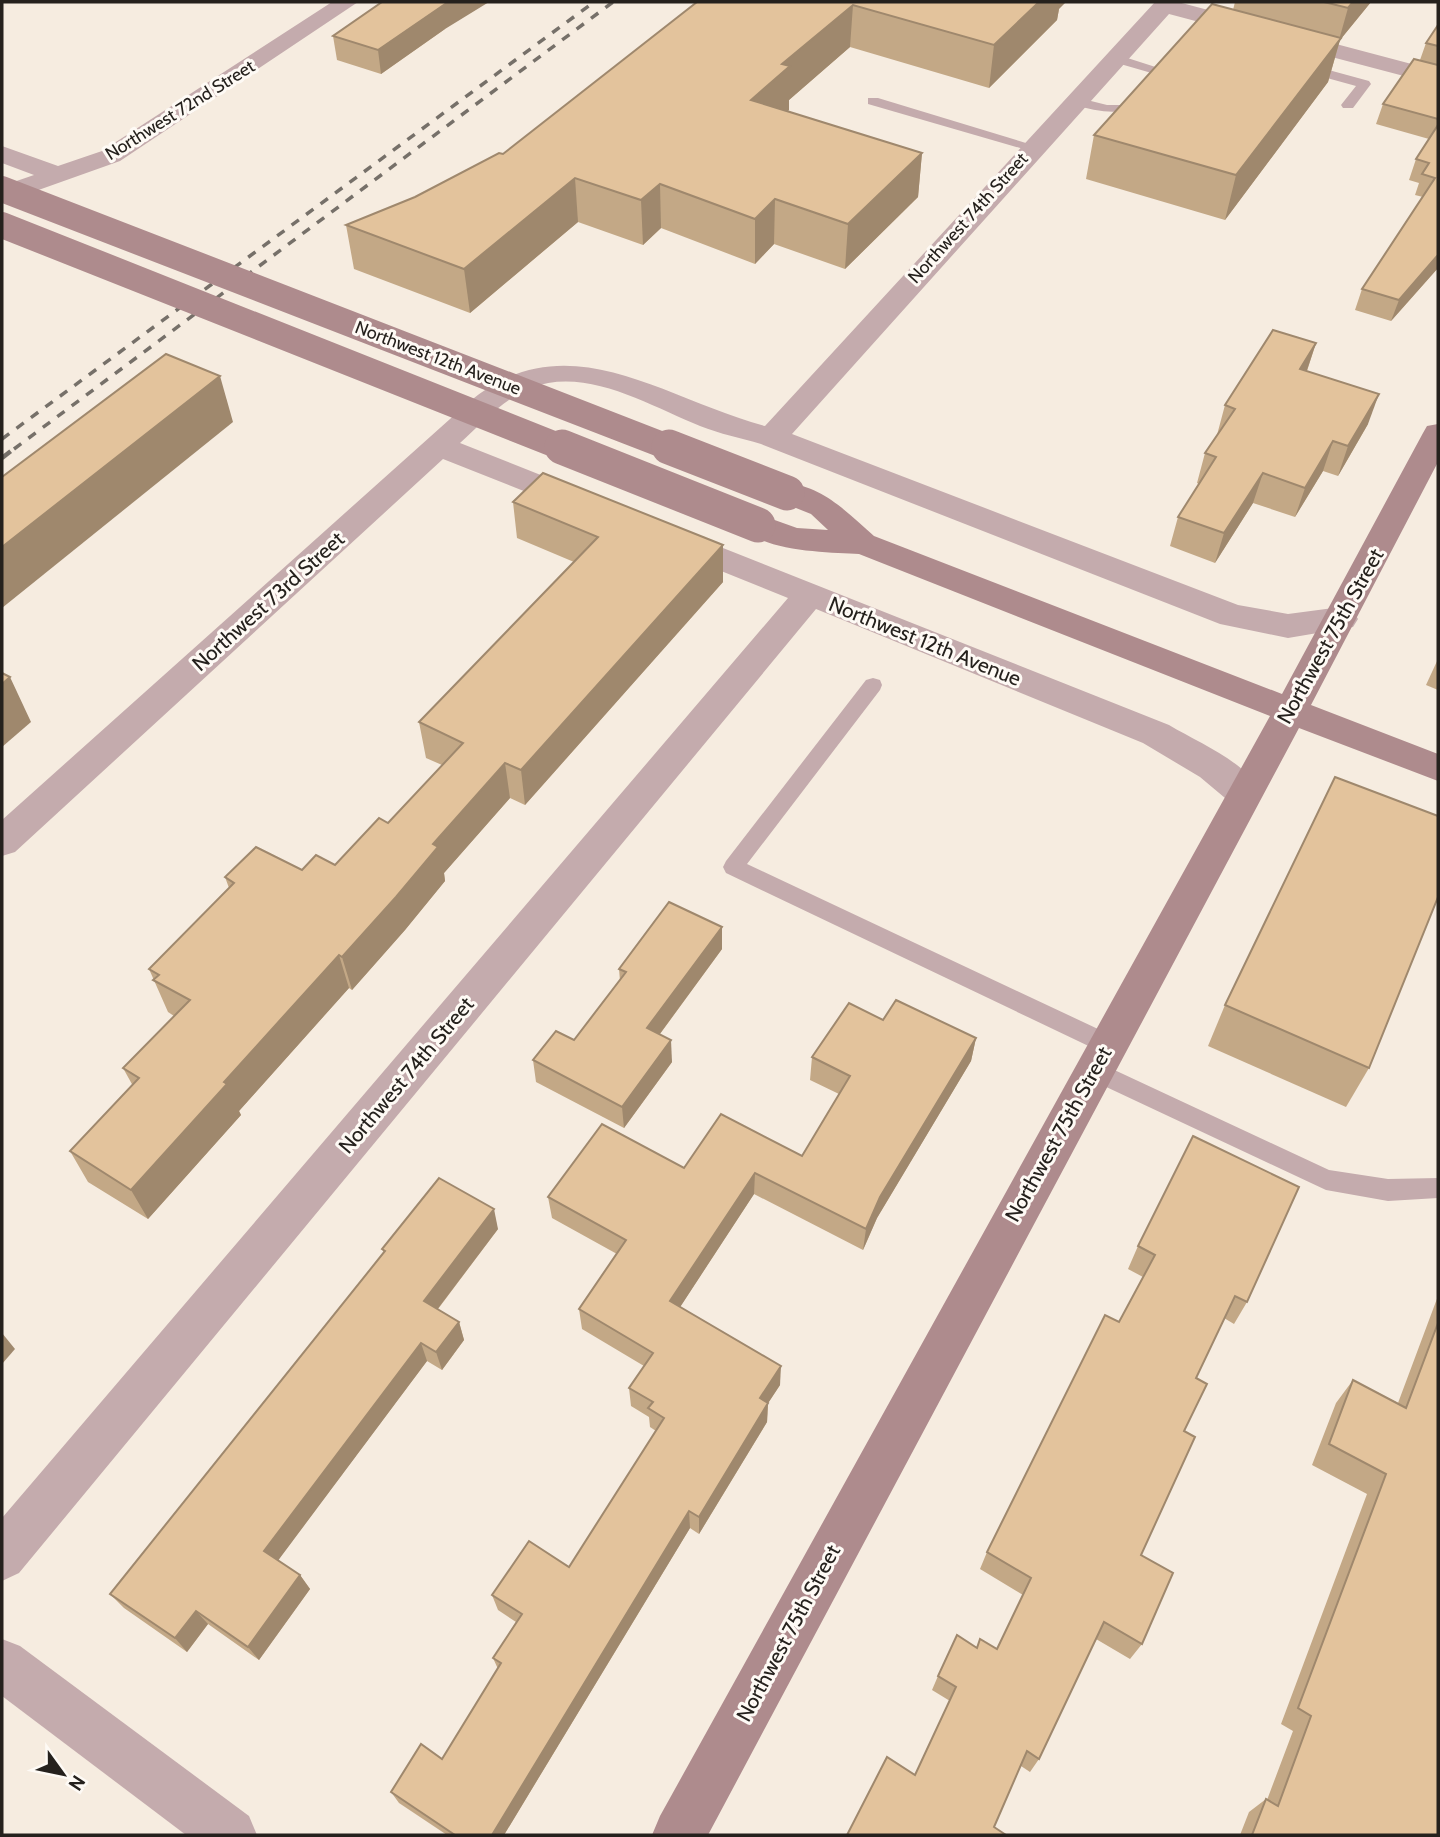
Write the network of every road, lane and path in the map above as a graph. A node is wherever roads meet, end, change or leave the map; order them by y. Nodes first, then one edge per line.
1 (347, 2) edge
2 (1165, 4) edge
3 (1342, 53) junction
4 (1115, 58) junction
5 (1380, 63) junction
6 (1291, 64) edge
7 (1326, 74) junction
8 (1438, 78) edge
9 (1364, 84) junction
10 (1075, 101) junction
11 (873, 102) dead end
12 (1348, 104) dead end
13 (1032, 147) junction
14 (2, 155) edge
15 (60, 177) junction
16 (2, 189) edge
17 (2, 195) edge
18 (2, 225) edge
19 (544, 374) joint
20 (1438, 433) edge
21 (772, 437) junction
22 (439, 446) junction
23 (605, 512) edge
24 (644, 528) edge
25 (863, 544) junction
26 (810, 594) junction
27 (1341, 619) junction
28 (873, 685) dead end
29 (1290, 710) junction
30 (1438, 768) edge
31 (1244, 793) junction
32 (2, 842) edge
33 (1100, 1057) junction
34 (1438, 1188) edge
35 (2, 1556) edge
36 (2, 1664) edge
37 (230, 1835) edge
38 (678, 1835) edge

1 - 15 street, Northwest 72nd Street
2 - 3 street
2 - 4 street, Northwest 74th Street
3 - 5 street
3 - 7 lane
4 - 10 street, Northwest 74th Street
4 - 10 lane
5 - 8 street
5 - 9 lane
6 - 7 lane
7 - 9 lane
9 - 12 lane
10 - 13 street, Northwest 74th Street
11 - 13 lane
13 - 21 street, Northwest 74th Street
14 - 15 street
15 - 17 street, Northwest 72nd Street
16 - 25 main road, Northwest 12th Avenue, bridge
18 - 25 main road, Northwest 12th Avenue, bridge
19 - 21 street, Northwest 12th Avenue
19 - 22 street, Northwest 73rd Street
20 - 27 main road, Northwest 75th Street
21 - 27 street, Northwest 12th Avenue
22 - 23 street
22 - 32 street, Northwest 73rd Street
24 - 26 street, Northwest 12th Avenue
25 - 29 main road, Northwest 12th Avenue
26 - 31 street, Northwest 12th Avenue
26 - 35 street, Northwest 74th Street
27 - 29 main road, Northwest 75th Street
28 - 33 lane
29 - 30 main road, Northwest 12th Avenue
29 - 31 main road, Northwest 75th Street
31 - 33 main road, Northwest 75th Street
33 - 34 lane
33 - 38 main road, Northwest 75th Street
36 - 37 street

